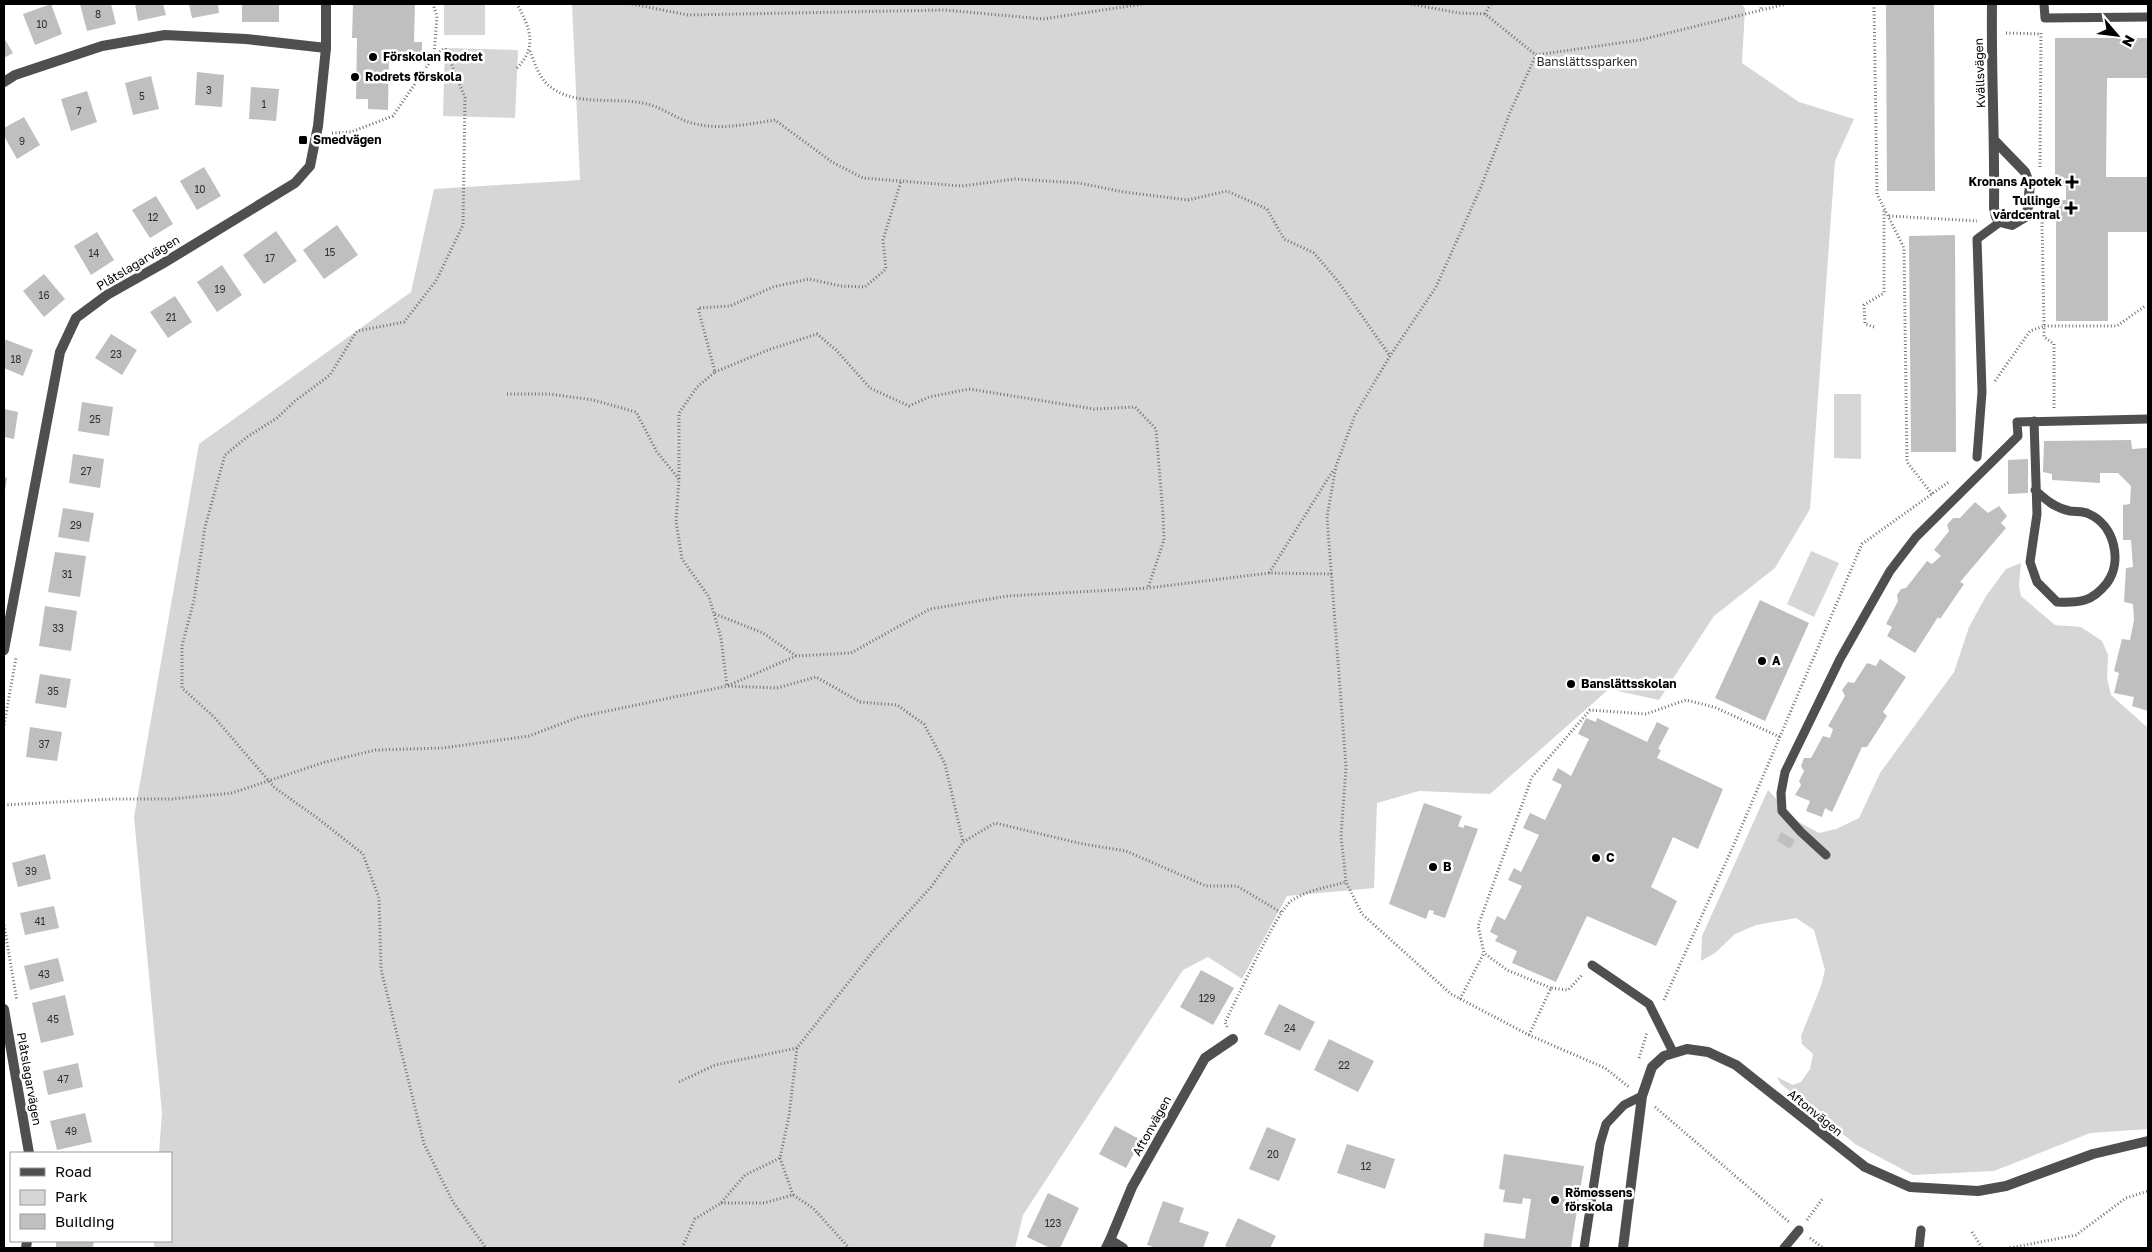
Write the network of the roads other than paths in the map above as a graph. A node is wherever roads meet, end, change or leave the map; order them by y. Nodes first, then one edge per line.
1 (326, 4) edge
2 (1992, 4) edge
3 (2044, 4) edge
4 (2148, 17) edge
5 (326, 48) junction
6 (4, 82) edge
7 (1995, 142) junction
8 (2000, 222) junction
9 (2148, 419) edge
10 (2034, 421) junction
11 (1977, 457) dead end
12 (2035, 490) junction
13 (4, 650) edge
14 (1826, 855) dead end
15 (1592, 965) road end
16 (4, 1009) edge
17 (1233, 1039) road end
18 (1673, 1052) junction
19 (1642, 1096) junction
20 (2148, 1141) edge
21 (30, 1152) edge
22 (1799, 1230) road end
23 (1921, 1230) dead end
24 (1108, 1244) edge
25 (1123, 1248) edge
26 (1584, 1248) edge
27 (1623, 1248) edge
28 (1784, 1248) edge
29 (1919, 1248) edge

1 - 5 street, Plåtslagarvägen
2 - 7 street, Kvällsvägen
3 - 4 lane
5 - 6 street
5 - 13 street, Plåtslagarvägen
7 - 8 street, Kvällsvägen
7 - 8 street
8 - 11 lane
9 - 10 lane
10 - 12 lane
10 - 14 lane
12 - 12 lane
15 - 18 lane
16 - 21 street, Plåtslagarvägen
17 - 24 street, Aftonvägen
18 - 19 street
18 - 20 street, Aftonvägen
19 - 26 lane
19 - 27 street
22 - 28 lane
23 - 29 lane
24 - 25 street, Aftonvägen

